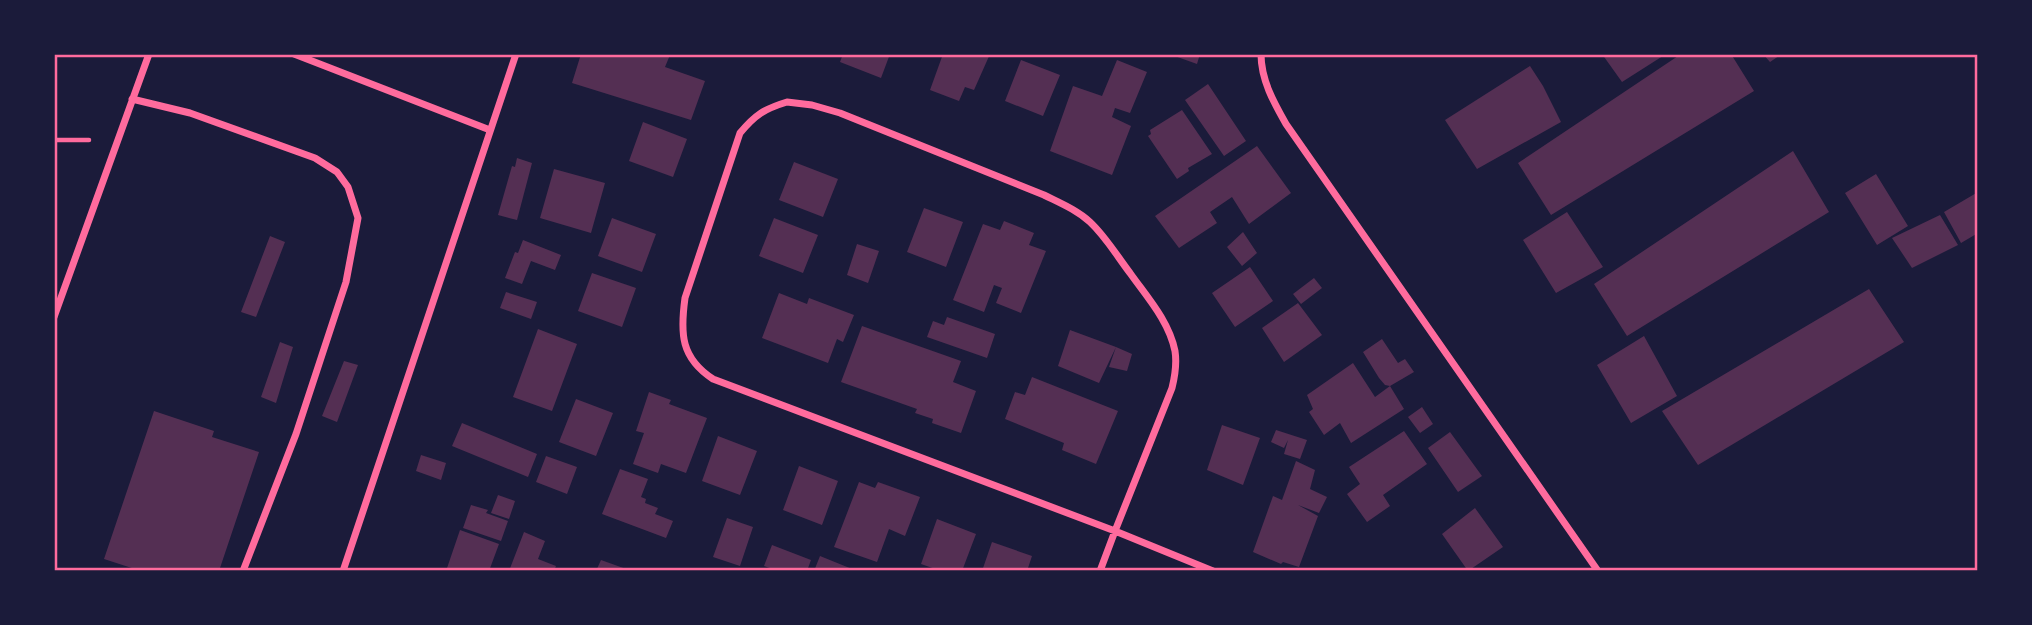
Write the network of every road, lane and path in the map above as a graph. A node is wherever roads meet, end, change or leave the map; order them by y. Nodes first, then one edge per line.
1 (149, 54) edge
2 (294, 54) edge
3 (516, 54) edge
4 (1261, 54) edge
5 (132, 99) junction
6 (490, 130) junction
7 (54, 317) edge
8 (1115, 531) junction
9 (243, 571) edge
10 (343, 571) edge
11 (1100, 571) edge
12 (1213, 571) edge
13 (1598, 571) edge

1 - 5 street
2 - 6 street
3 - 6 street
4 - 13 street
5 - 7 street
5 - 9 street
6 - 10 street
8 - 8 street
8 - 11 street
8 - 12 street

